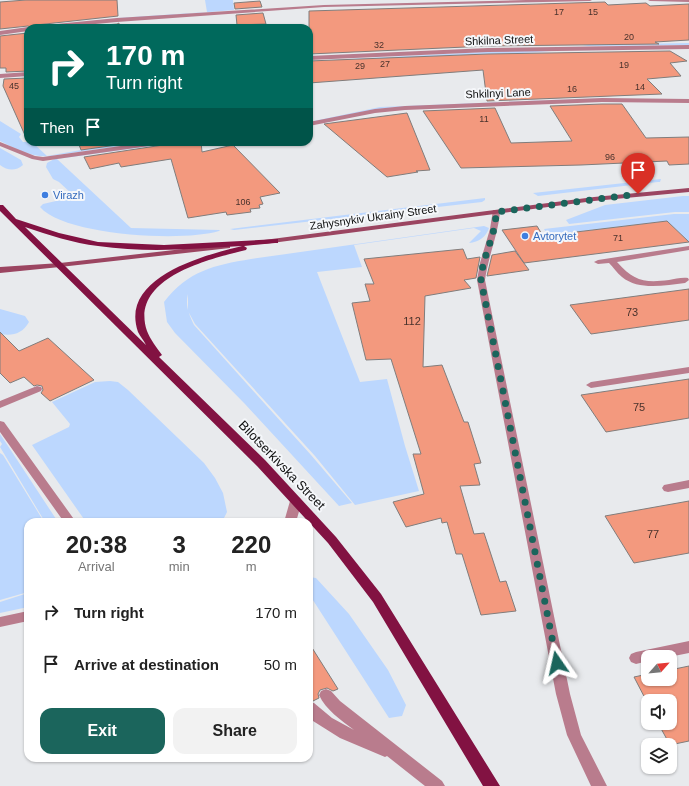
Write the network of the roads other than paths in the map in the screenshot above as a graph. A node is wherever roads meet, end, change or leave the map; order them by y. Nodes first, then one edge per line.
1 (590, 0) edge
2 (650, 0) edge
3 (689, 1) edge
4 (74, 24) edge
5 (24, 30) edge
6 (0, 33) edge
7 (689, 46) edge
8 (313, 58) edge
9 (24, 74) edge
10 (0, 76) edge
11 (689, 101) edge
12 (313, 123) edge
13 (0, 144) edge
14 (135, 146) edge
15 (689, 190) edge
16 (0, 208) edge
17 (496, 212) junction
18 (13, 220) junction
19 (275, 241) junction
20 (689, 248) edge
21 (611, 260) junction
22 (598, 262) dead end
23 (60, 265) junction
24 (0, 270) edge
25 (685, 280) dead end
26 (689, 370) edge
27 (181, 385) junction
28 (591, 385) dead end
29 (37, 389) dead end
30 (0, 405) edge
31 (0, 424) edge
32 (689, 484) edge
33 (668, 488) dead end
34 (296, 501) junction
35 (67, 518) edge
36 (291, 518) edge
37 (312, 518) edge
38 (313, 519) edge
39 (24, 617) edge
40 (0, 622) edge
41 (689, 647) edge
42 (636, 658) dead end
43 (326, 695) dead end
44 (313, 712) edge
45 (407, 761) junction
46 (437, 786) edge
47 (492, 786) edge
48 (599, 786) edge

1 - 4 street
2 - 3 street
5 - 6 street
7 - 8 street, Shkilna Street
9 - 10 street
11 - 12 street, Shkilnyi Lane
13 - 14 street
15 - 17 street, Zahysnykiv Ukrainy Street
16 - 18 main road, Bilotserkivska Street
17 - 19 street, Zahysnykiv Ukrainy Street
17 - 48 street
18 - 19 main road
18 - 23 main road, Bilotserkivska Street
19 - 23 street, Zahysnykiv Ukrainy Street
19 - 27 main road
20 - 21 street
21 - 22 street
21 - 25 street
23 - 24 street, Zahysnykiv Ukrainy Street
23 - 27 main road, Bilotserkivska Street
26 - 28 street
27 - 34 main road, Bilotserkivska Street
29 - 30 street
31 - 35 street
32 - 33 street
34 - 36 street
34 - 37 main road, Bilotserkivska Street
38 - 47 main road, Bilotserkivska Street
39 - 40 street
41 - 42 street
43 - 45 street
44 - 45 street
45 - 46 street

